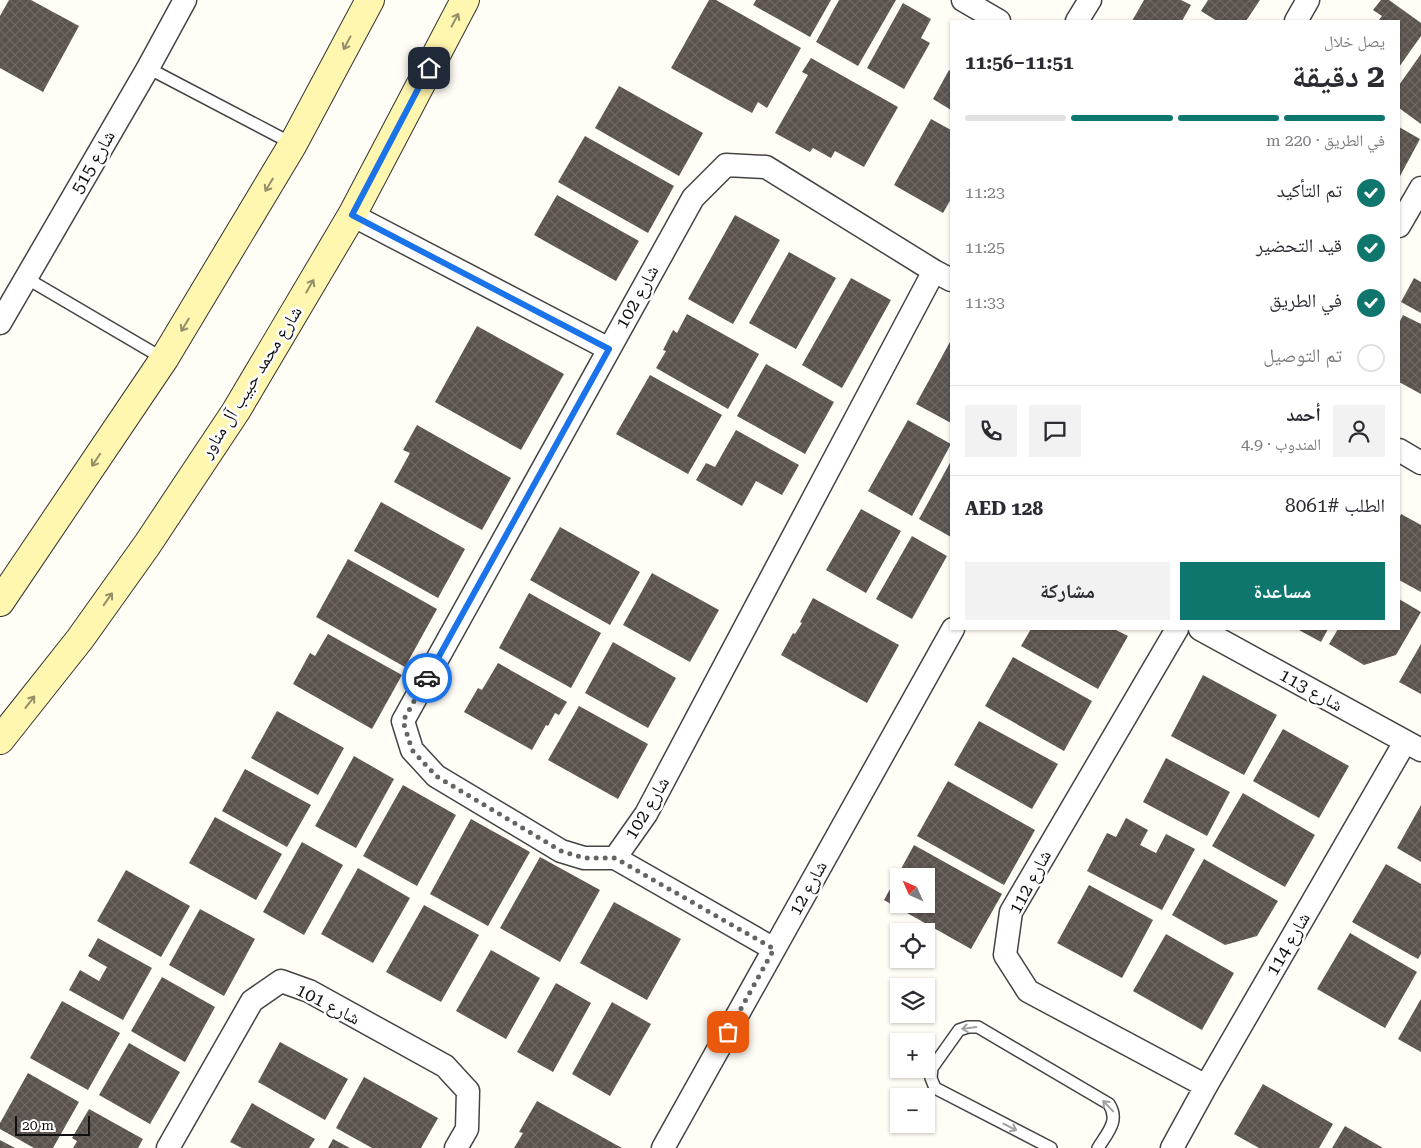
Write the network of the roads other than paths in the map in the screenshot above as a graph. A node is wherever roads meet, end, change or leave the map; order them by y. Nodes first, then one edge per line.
1 (185, 0) edge
2 (370, 0) edge
3 (465, 0) edge
4 (963, 0) edge
5 (1090, 0) edge
6 (1308, 0) edge
7 (997, 20) edge
8 (1078, 20) edge
9 (1297, 20) edge
10 (148, 68) junction
11 (293, 144) junction
12 (1421, 188) edge
13 (352, 215) junction
14 (1400, 224) edge
15 (943, 276) edge
16 (26, 278) junction
17 (0, 323) edge
18 (609, 349) junction
19 (164, 359) junction
20 (1400, 451) edge
21 (1421, 462) edge
22 (0, 602) edge
23 (952, 630) edge
24 (1176, 630) edge
25 (1202, 630) edge
26 (0, 740) edge
27 (1413, 746) edge
28 (615, 858) junction
29 (774, 949) junction
30 (1206, 1086) junction
31 (168, 1148) edge
32 (456, 1148) edge
33 (663, 1148) edge
34 (1051, 1148) edge
35 (1098, 1148) edge
36 (1172, 1148) edge

1 - 10 street, شارع 515
2 -> 11 main road
13 -> 3 main road, شارع محمد حبيب آل مناور
4 - 7 street
5 - 8 street
6 - 9 street
10 - 11 lane
10 - 16 street, شارع 515
11 -> 19 main road
12 - 14 street
13 - 18 street
26 -> 13 main road, شارع محمد حبيب آل مناور
15 - 18 street, شارع 102
15 - 28 street, شارع 102
16 - 17 street, شارع 515
16 - 19 lane
18 - 28 street, شارع 102
19 -> 22 main road
20 - 21 street
23 - 29 street, شارع 12
24 - 30 street, شارع 112
25 - 27 street, شارع 113
27 - 30 street, شارع 114
28 - 29 street
29 - 33 street, شارع 12
30 - 36 street, شارع 114
31 - 32 street, شارع 101
35 -> 34 lane

